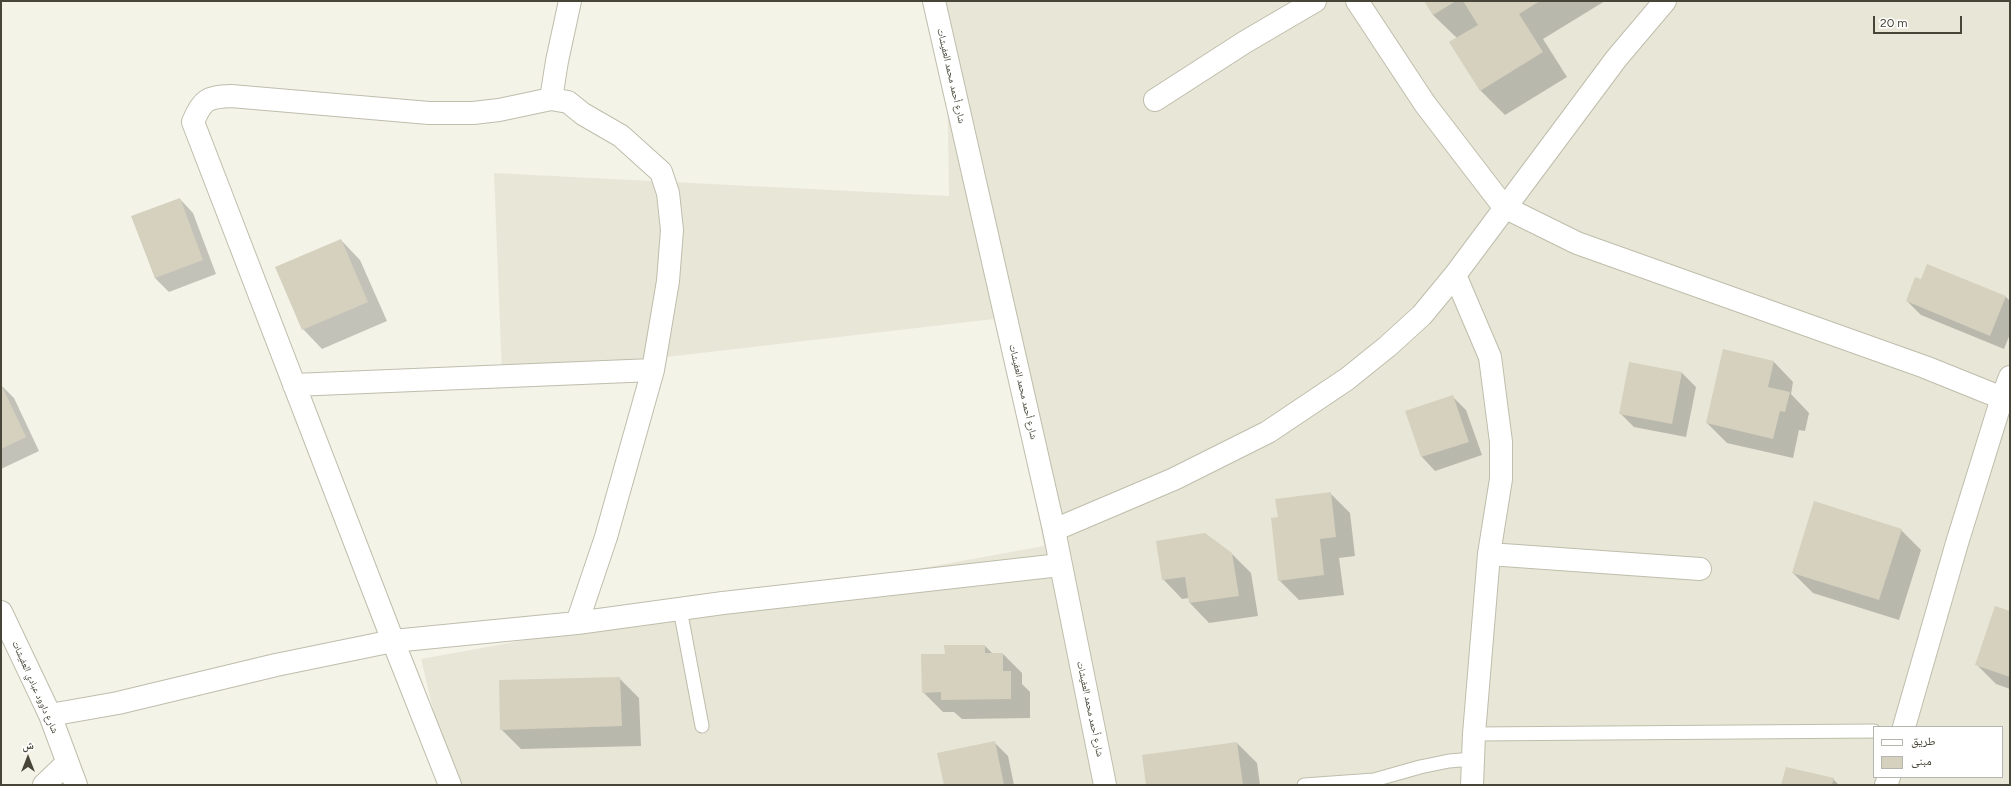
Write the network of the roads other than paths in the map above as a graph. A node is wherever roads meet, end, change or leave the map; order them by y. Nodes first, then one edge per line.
1 (570, 1) edge
2 (934, 1) edge
3 (1315, 1) edge
4 (1357, 1) edge
5 (1665, 1) edge
6 (551, 99) junction
7 (1155, 100) dead end
8 (1504, 207) junction
9 (1455, 274) junction
10 (654, 370) junction
11 (2010, 377) edge
12 (294, 385) junction
13 (2002, 398) junction
14 (1054, 530) junction
15 (1489, 554) junction
16 (1060, 565) junction
17 (1700, 569) dead end
18 (680, 609) junction
19 (1, 612) edge
20 (576, 623) junction
21 (393, 641) junction
22 (50, 715) junction
23 (702, 726) dead end
24 (1904, 726) edge
25 (1873, 731) edge
26 (1474, 734) junction
27 (1473, 759) junction
28 (67, 763) junction
29 (44, 785) edge
30 (76, 785) edge
31 (450, 785) edge
32 (1105, 785) edge
33 (1304, 785) edge
34 (1472, 785) edge

1 - 6 street
2 - 14 street, شارع أحمد محمد العفيشات
3 - 7 street
4 - 8 street
5 - 8 street
6 - 10 street
6 - 12 street
8 - 9 street
8 - 13 street
9 - 14 street
9 - 15 street
10 - 12 street
10 - 20 street
11 - 13 street
12 - 21 street
13 - 24 street
14 - 16 street, شارع أحمد محمد العفيشات
15 - 17 street
15 - 26 street
16 - 18 street
16 - 32 street, شارع أحمد محمد العفيشات
18 - 20 street
18 - 23 lane
19 - 22 street, شارع داوود عبادي العفيشات
20 - 21 street
21 - 22 street
21 - 31 street
22 - 28 street, شارع داوود عبادي العفيشات
25 - 26 lane
26 - 27 street
27 - 33 lane
27 - 34 street
28 - 29 street
28 - 30 street, شارع داوود عبادي العفيشات

